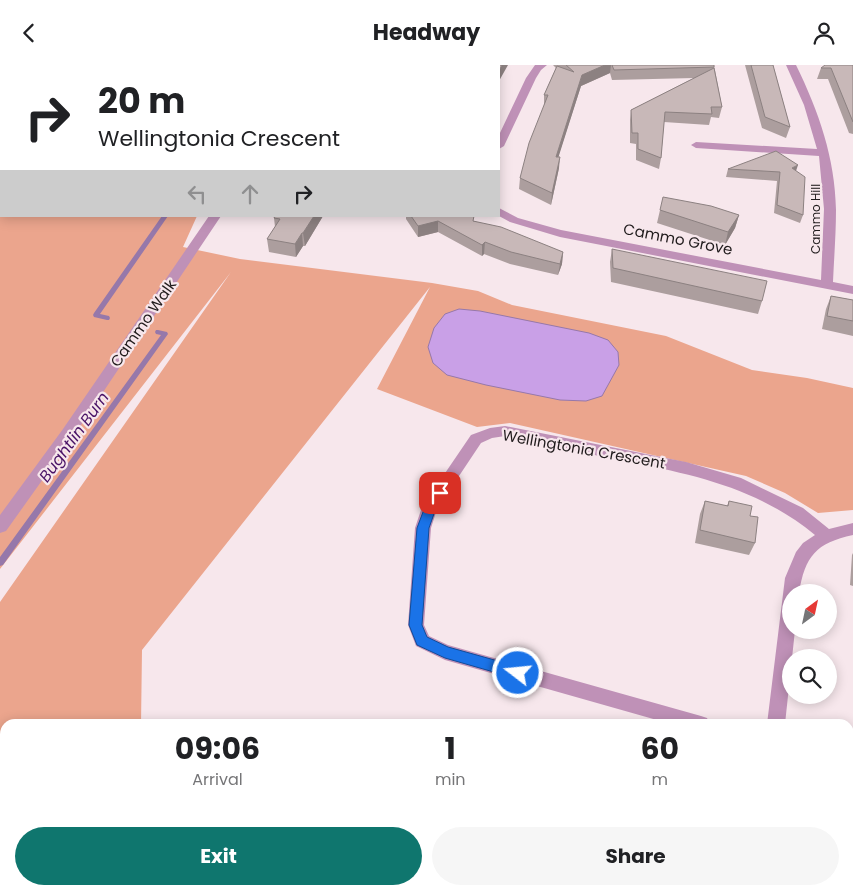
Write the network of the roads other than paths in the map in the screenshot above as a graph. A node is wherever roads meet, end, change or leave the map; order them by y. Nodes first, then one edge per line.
1 (542, 65) edge
2 (791, 65) edge
3 (500, 144) edge
4 (696, 144) dead end
5 (825, 153) junction
6 (500, 212) edge
7 (214, 217) edge
8 (827, 285) junction
9 (853, 290) edge
10 (0, 527) edge
11 (853, 529) edge
12 (826, 535) junction
13 (792, 584) edge
14 (786, 639) edge
15 (684, 719) edge
16 (777, 719) edge

1 - 3 street
2 - 5 street, Cammo Hill
4 - 5 street
5 - 8 street, Cammo Hill
6 - 8 street, Cammo Grove
7 - 10 street, Cammo Walk
8 - 9 street, Cammo Grove
11 - 12 street
12 - 13 street
12 - 15 street, Wellingtonia Crescent
14 - 16 street

